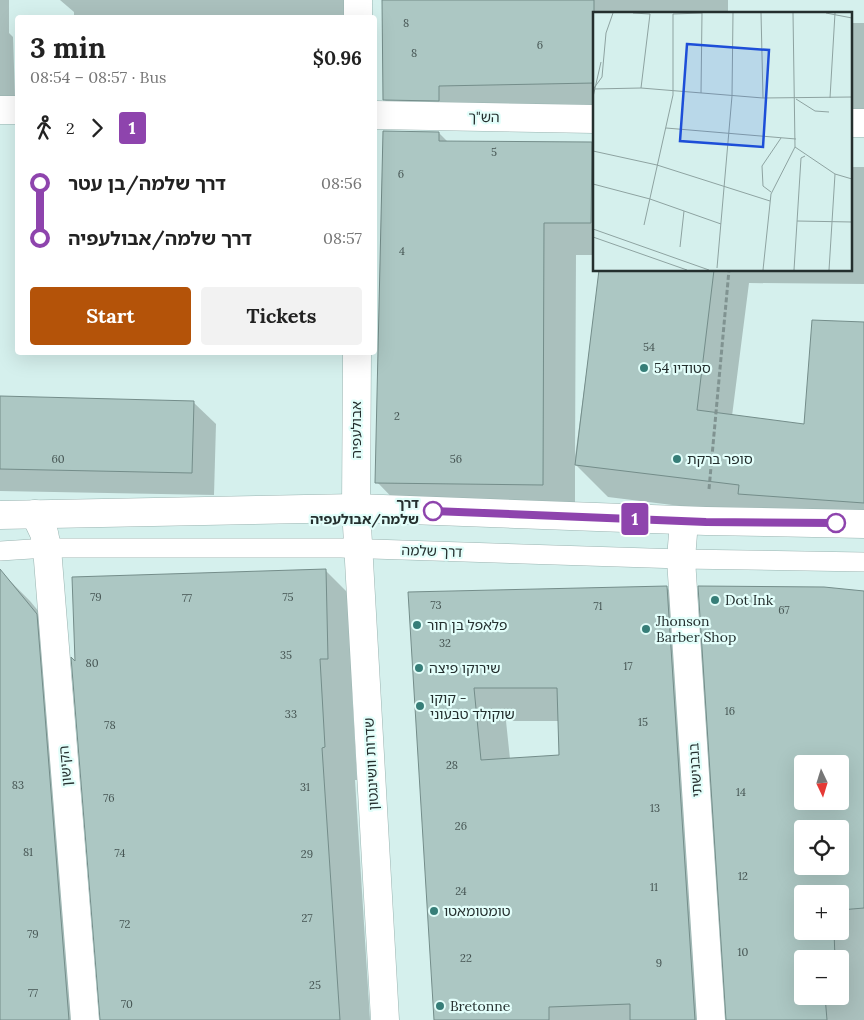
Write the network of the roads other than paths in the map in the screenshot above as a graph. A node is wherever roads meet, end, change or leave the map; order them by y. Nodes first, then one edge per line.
1 (358, 0) edge
2 (358, 15) edge
3 (0, 110) edge
4 (15, 110) edge
5 (377, 115) edge
6 (593, 119) edge
7 (357, 355) edge
8 (356, 508) junction
9 (35, 514) junction
10 (0, 515) edge
11 (695, 521) junction
12 (864, 524) edge
13 (47, 548) junction
14 (359, 549) junction
15 (0, 551) edge
16 (681, 559) junction
17 (864, 562) edge
18 (85, 1020) edge
19 (385, 1020) edge
20 (711, 1020) edge

1 - 2 street
3 - 4 street
5 - 6 street, הש"ך
7 - 8 street, אבולעפיה
8 - 9 street
8 - 11 street
8 - 14 street, שדרות וושינגטון
9 - 10 street
9 - 13 street, הקישון
11 - 12 street
11 - 16 street, בנבנישתי
13 - 14 lane, דרך שלמה
13 - 15 lane, דרך שלמה
13 - 18 street, הקישון
14 - 16 lane, דרך שלמה
14 - 19 street, שדרות וושינגטון
16 - 17 lane, דרך שלמה
16 - 20 street, בנבנישתי

